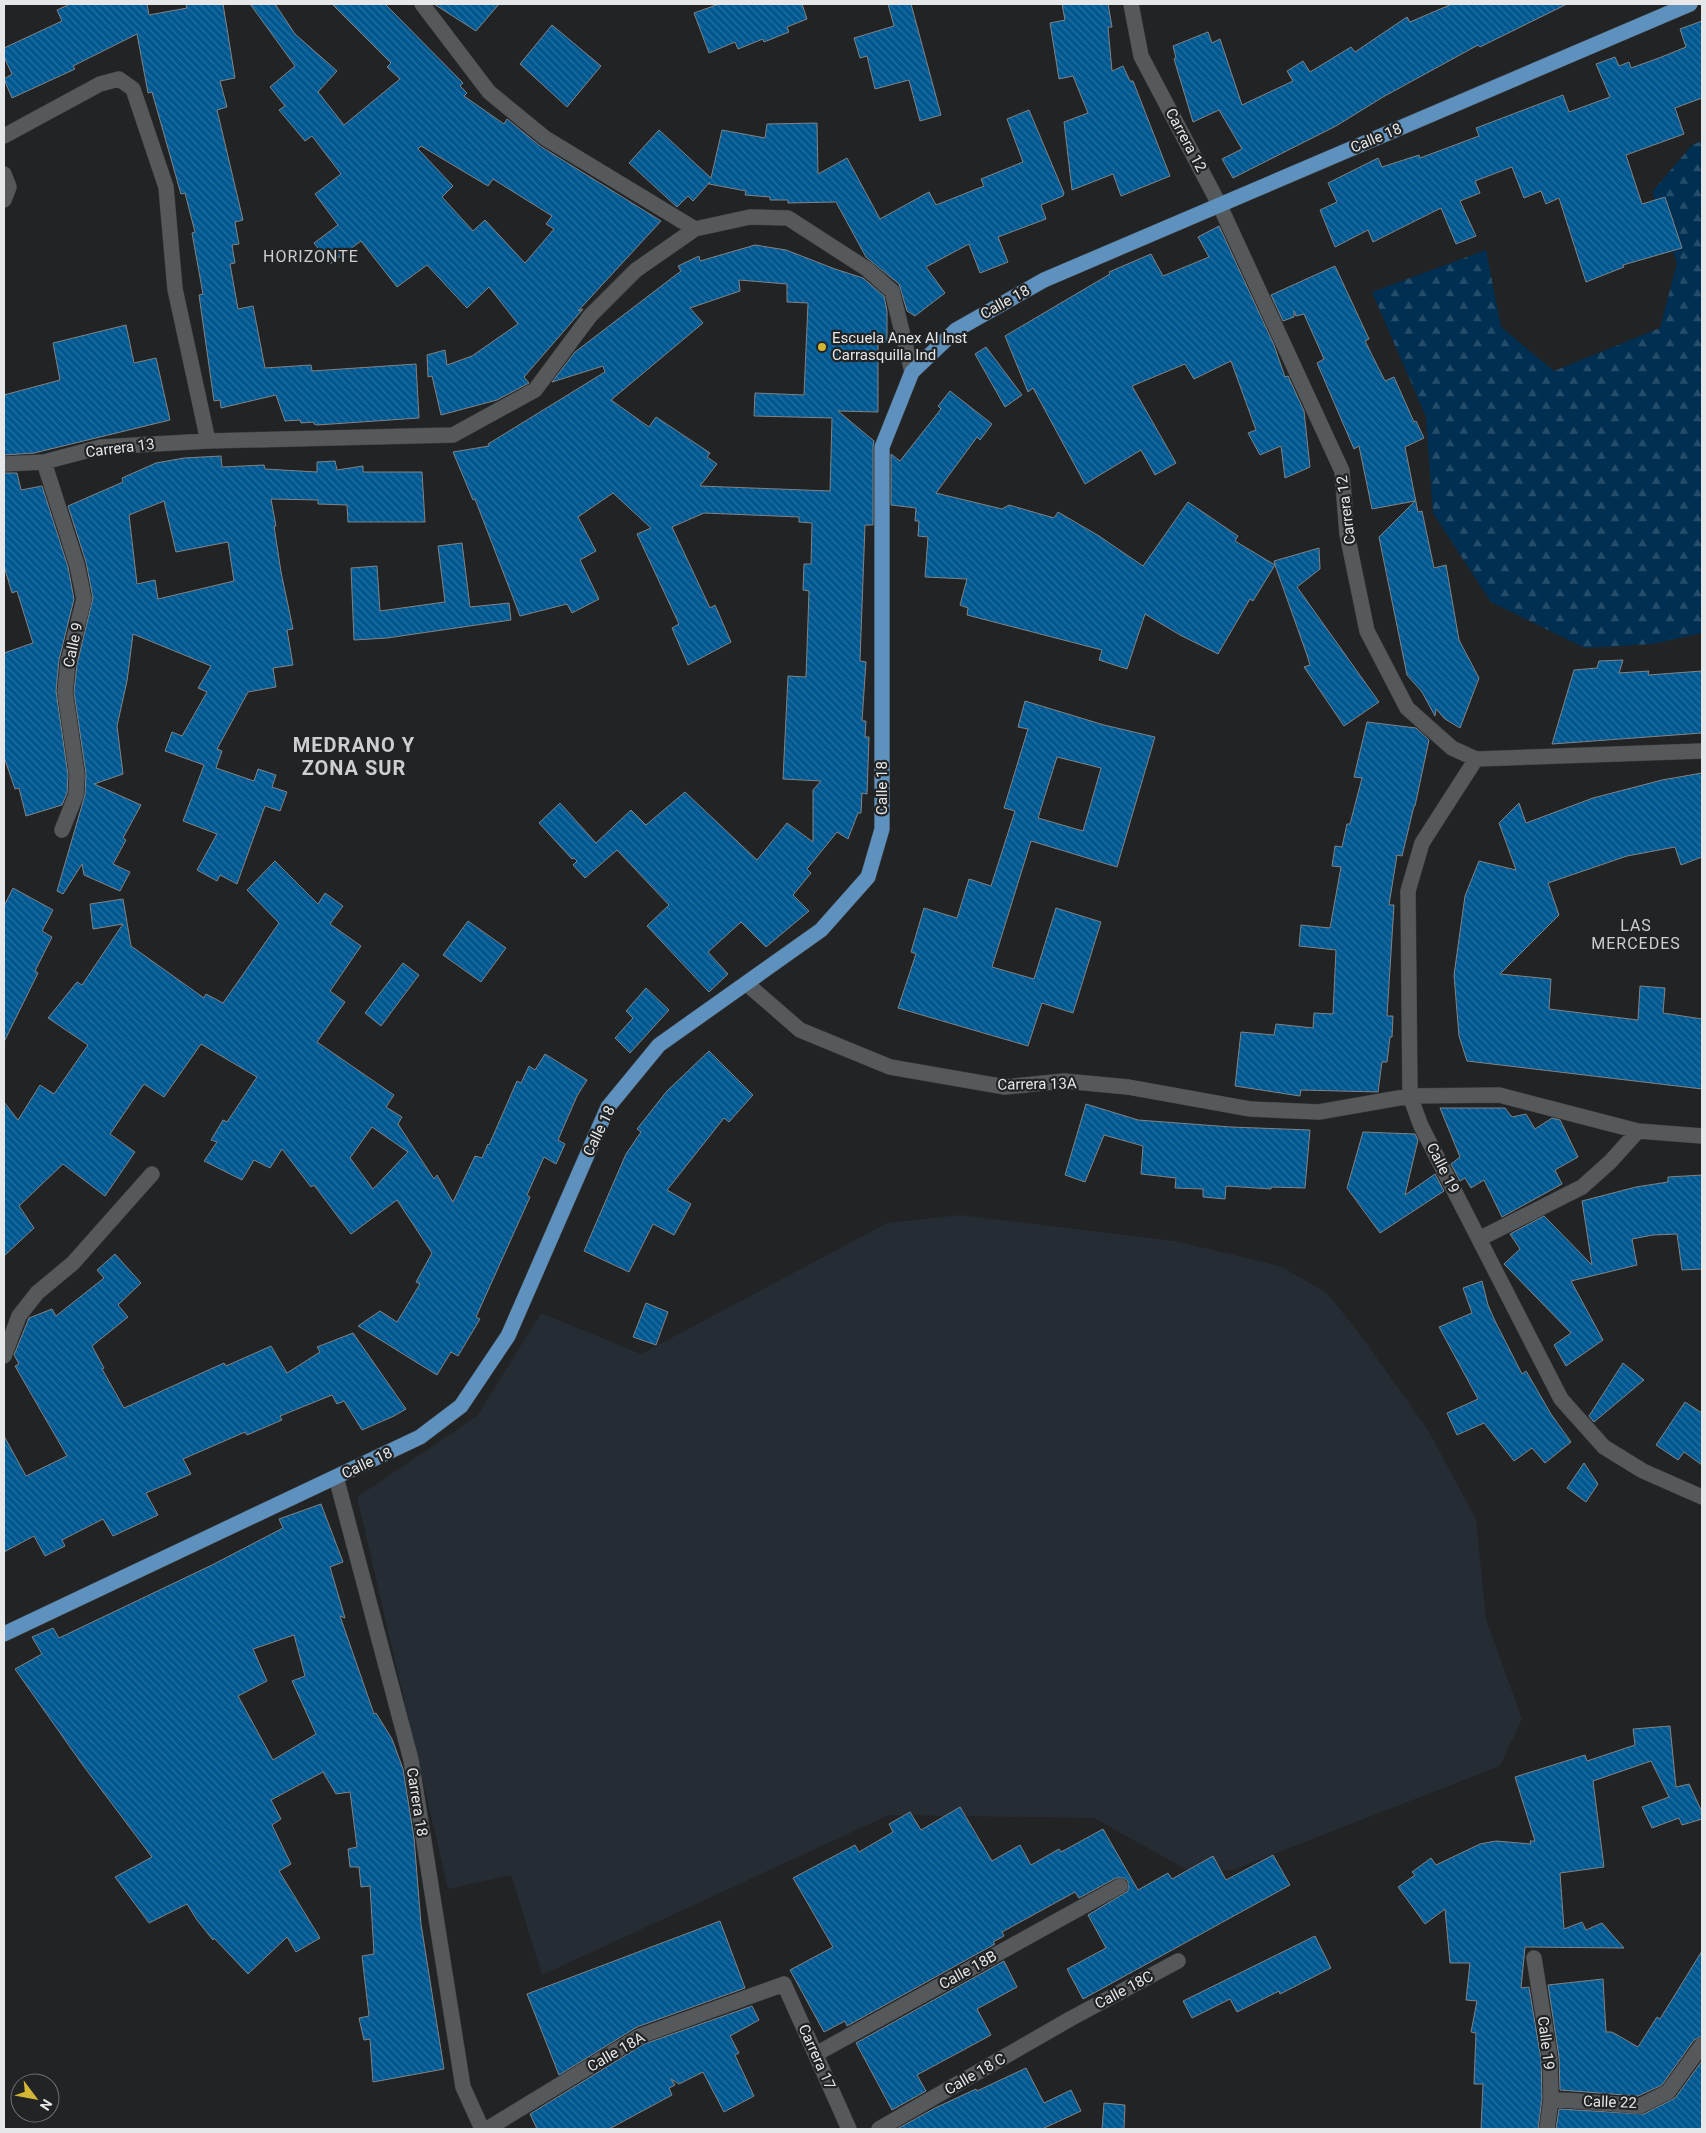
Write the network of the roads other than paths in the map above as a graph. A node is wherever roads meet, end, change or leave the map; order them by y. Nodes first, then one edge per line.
1 (422, 4) edge
2 (1131, 4) edge
3 (1690, 4) edge
4 (4, 136) edge
5 (4, 174) edge
6 (4, 200) edge
7 (1219, 204) junction
8 (695, 229) junction
9 (912, 372) junction
10 (208, 441) junction
11 (44, 462) junction
12 (4, 464) edge
13 (1702, 751) edge
14 (1476, 759) junction
15 (62, 830) dead end
16 (747, 984) junction
17 (1410, 1096) junction
18 (1638, 1131) junction
19 (1702, 1136) edge
20 (152, 1174) dead end
21 (1479, 1239) junction
22 (4, 1356) edge
23 (336, 1477) junction
24 (1702, 1497) edge
25 (4, 1634) edge
26 (1120, 1886) dead end
27 (1534, 1958) dead end
28 (1178, 1961) dead end
29 (784, 1984) joint
30 (1070, 2019) joint
31 (1702, 2045) edge
32 (816, 2054) junction
33 (1551, 2099) junction
34 (482, 2129) edge
35 (486, 2129) edge
36 (849, 2129) edge
37 (879, 2129) edge
38 (1548, 2129) edge

1 - 8 street
2 - 7 street, Carrera 12
3 - 7 main road, Calle 18
4 - 10 street
5 - 6 street
7 - 9 main road, Calle 18
7 - 14 street, Carrera 12
8 - 9 street
8 - 10 street, Carrera 13
9 - 16 main road, Calle 18
10 - 11 street, Carrera 13
11 - 12 street, Carrera 13
11 - 15 street, Calle 9
13 - 14 street, Carrera 12
14 - 17 street, Calle 19
16 - 17 street, Carrera 13A
16 - 23 main road, Calle 18
17 - 18 street, Carrera 13A
17 - 21 street, Calle 19
18 - 19 street, Carrera 13A
18 - 21 street
20 - 22 street
21 - 24 street, Calle 19
23 - 25 main road, Calle 18
23 - 34 street, Carrera 18
26 - 32 street, Calle 18B
27 - 33 street, Calle 19
28 - 30 street, Calle 18C
29 - 32 street, Carrera 17
29 - 35 street, Calle 18A
30 - 37 street, Calle 18 C
31 - 33 street, Calle 22
32 - 36 street, Carrera 17
33 - 38 street, Calle 19

